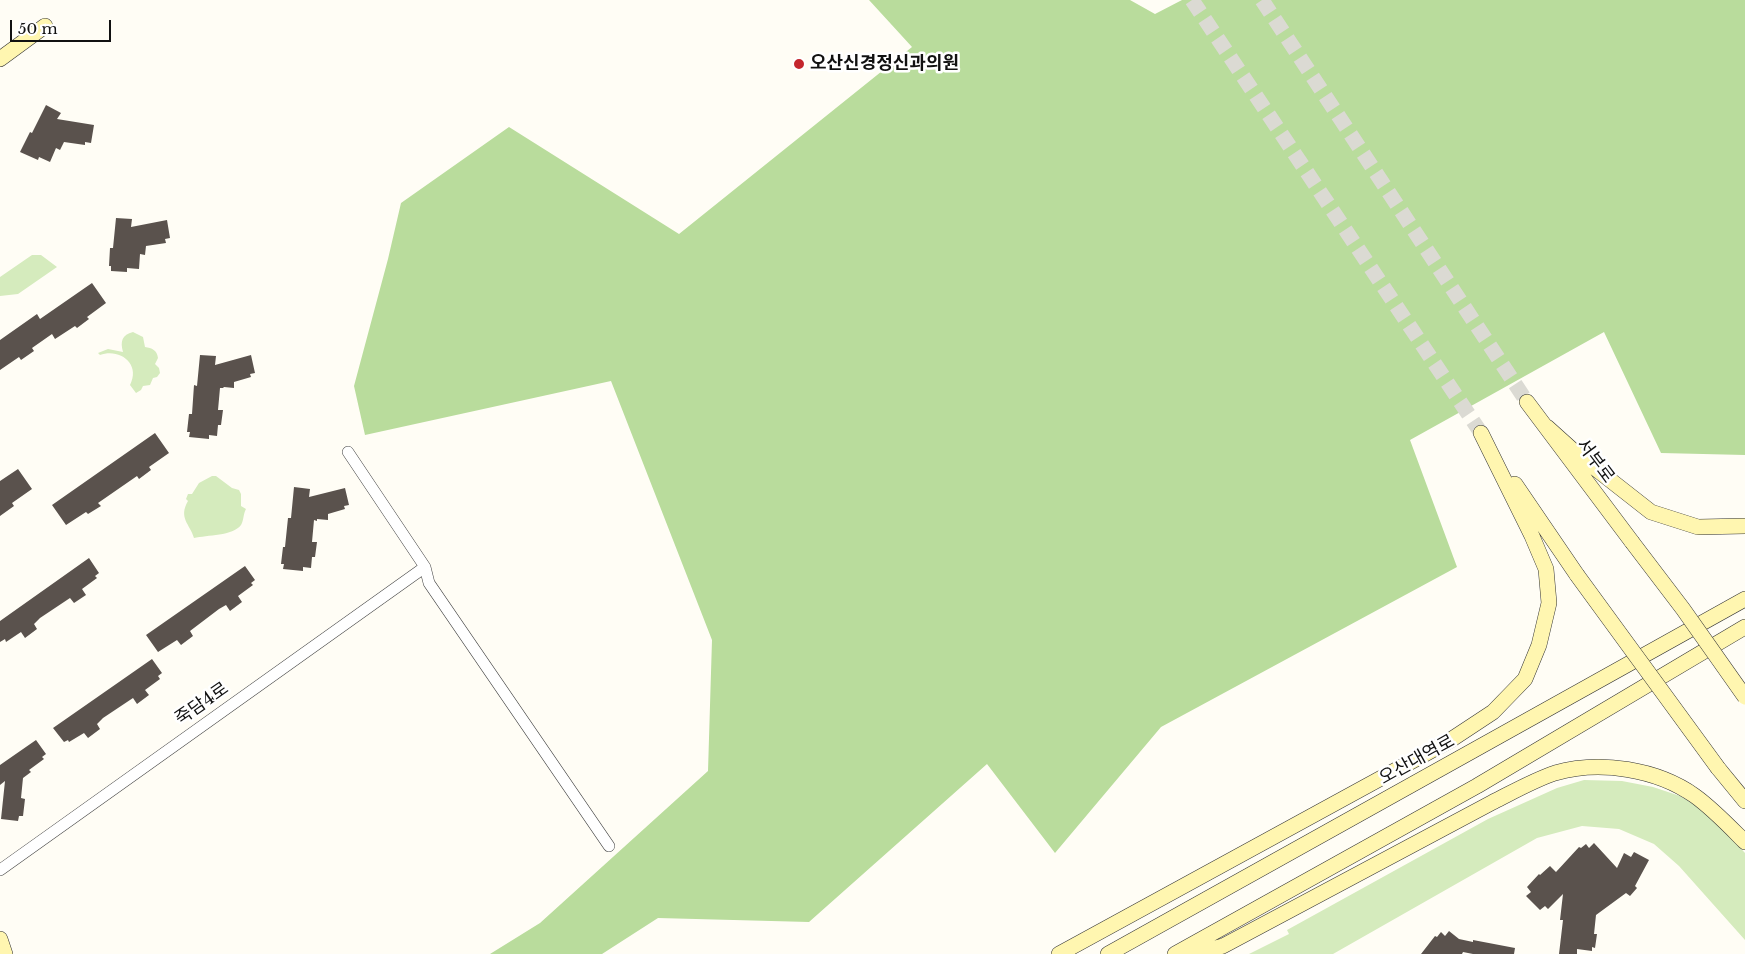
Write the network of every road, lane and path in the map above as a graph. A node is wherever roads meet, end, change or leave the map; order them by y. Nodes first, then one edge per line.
1 (45, 26) dead end
2 (0, 58) edge
3 (1527, 402) tunnel mouth
4 (1546, 427) junction
5 (348, 452) dead end
6 (1745, 526) edge
7 (425, 567) junction
8 (1745, 600) edge
9 (1745, 627) edge
10 (1745, 697) edge
11 (1745, 801) edge
12 (1745, 842) edge
13 (609, 846) dead end
14 (0, 870) edge
15 (0, 939) edge
16 (5, 954) edge
17 (1059, 954) edge
18 (1108, 954) edge
19 (1175, 954) edge
20 (1196, 954) edge

1 - 2 main road
3 - 4 main road, 서부로
4 - 6 main road
4 - 10 main road, 서부로, bridge
5 - 7 street
7 - 13 street
7 - 14 street, 죽담4로
8 - 18 main road, 오산대역로
9 - 19 main road
11 - 17 main road, bridge
12 - 20 main road
15 - 16 main road

